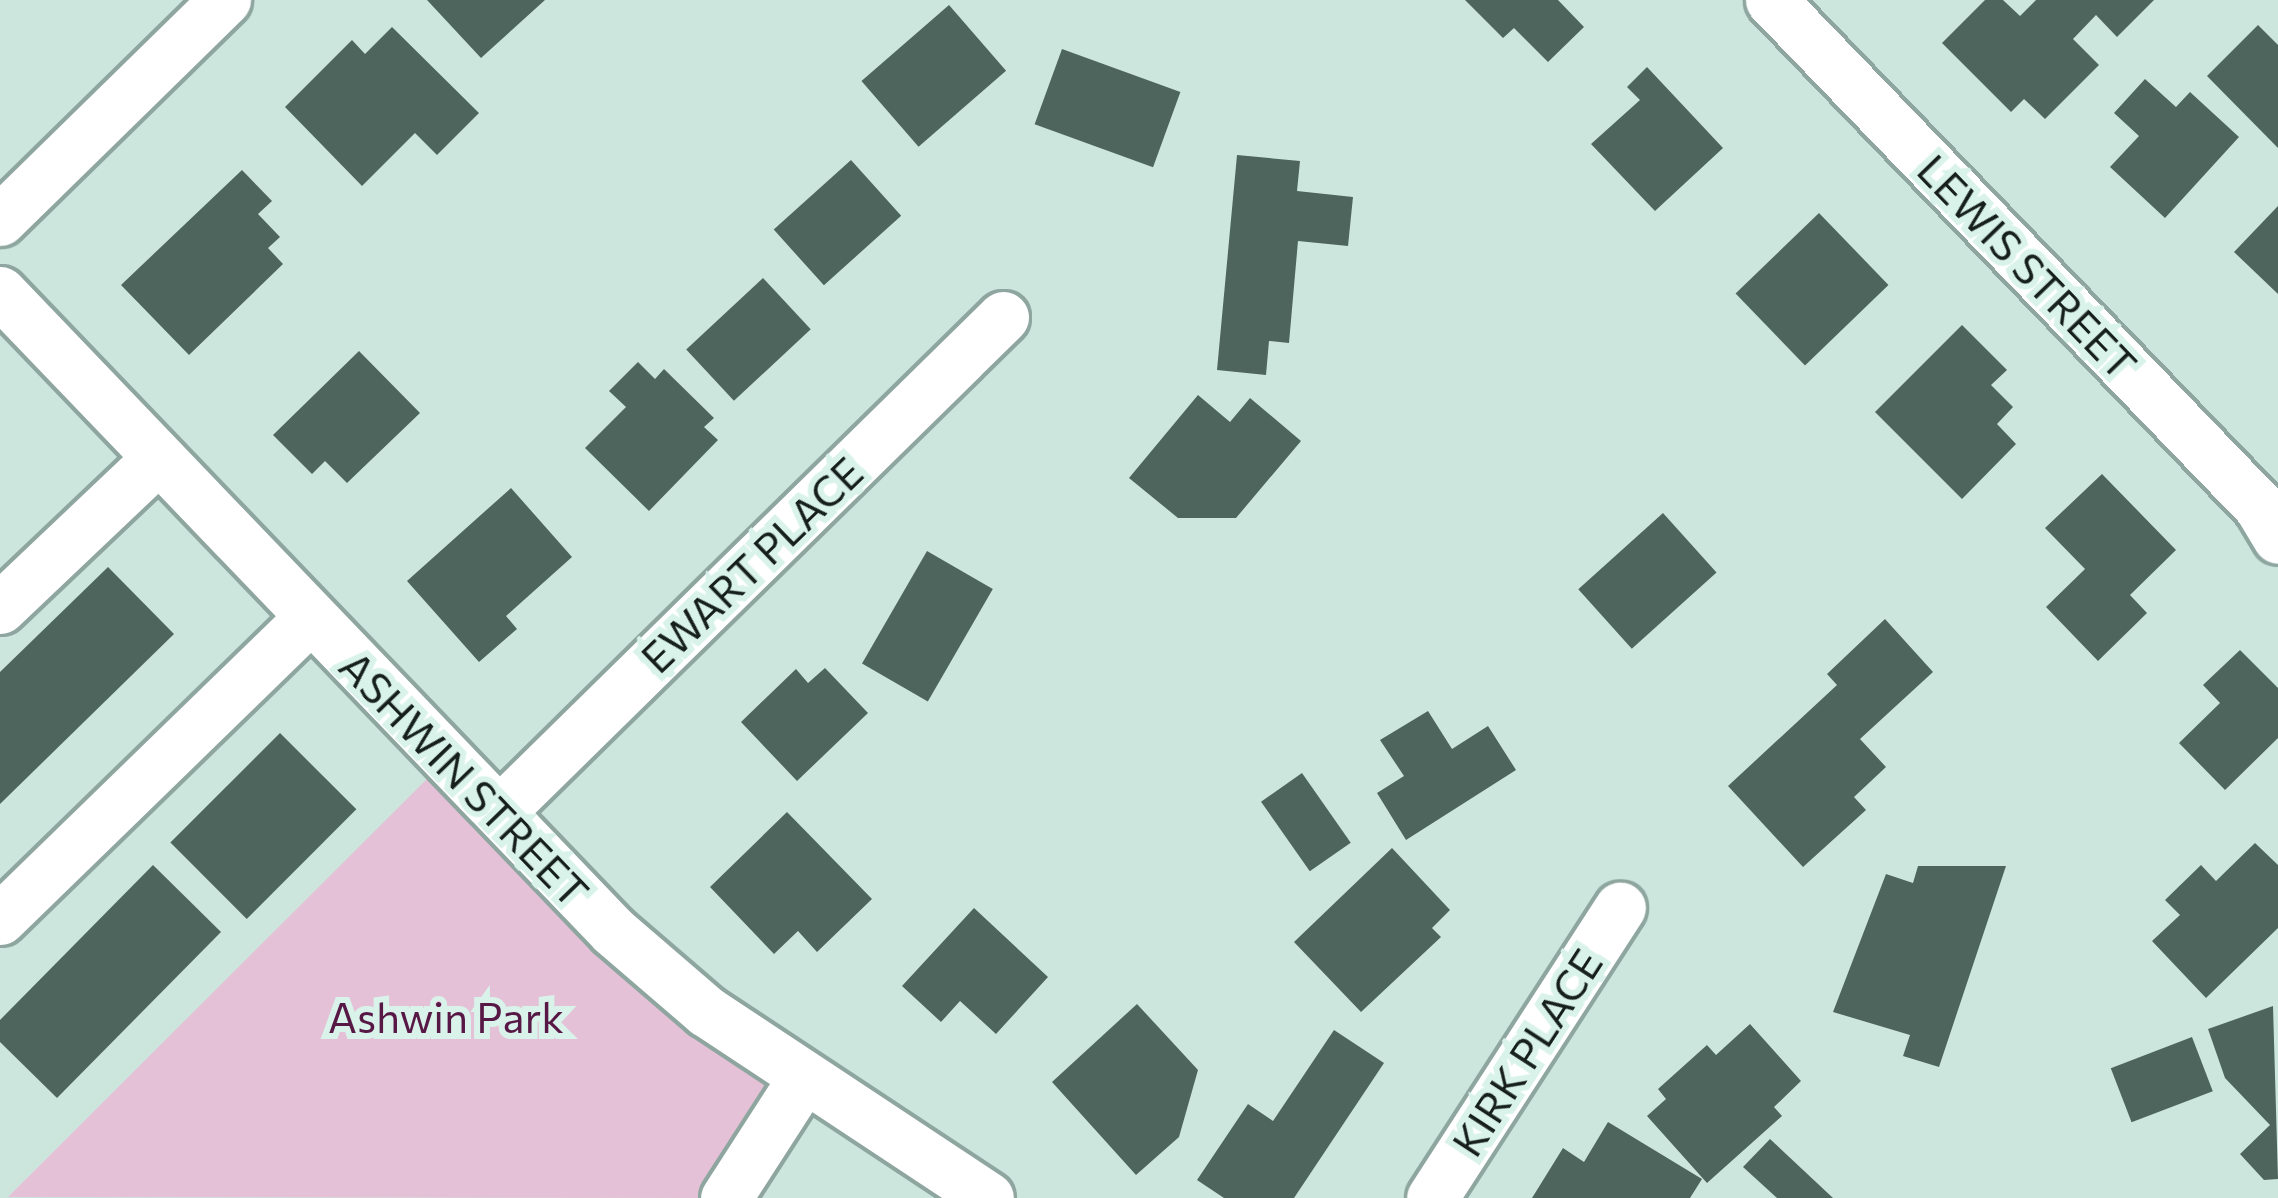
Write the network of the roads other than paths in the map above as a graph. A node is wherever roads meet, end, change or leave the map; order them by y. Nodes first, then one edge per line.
1 (225, 0) edge
2 (1771, 0) edge
3 (0, 220) edge
4 (0, 292) edge
5 (1003, 317) dead end
6 (156, 460) junction
7 (2278, 538) edge
8 (0, 608) edge
9 (309, 618) junction
10 (500, 811) junction
11 (1620, 907) dead end
12 (0, 919) edge
13 (804, 1077) junction
14 (726, 1198) edge
15 (988, 1198) edge
16 (1432, 1198) edge

1 - 3 street
2 - 7 street, LEWIS STREET
4 - 6 street, ASHWIN STREET
5 - 10 street, EWART PLACE
6 - 8 street
6 - 9 street, ASHWIN STREET
9 - 10 street, ASHWIN STREET
9 - 12 street
10 - 13 street, ASHWIN STREET
11 - 16 street, KIRK PLACE
13 - 14 street
13 - 15 street, ASHWIN STREET

